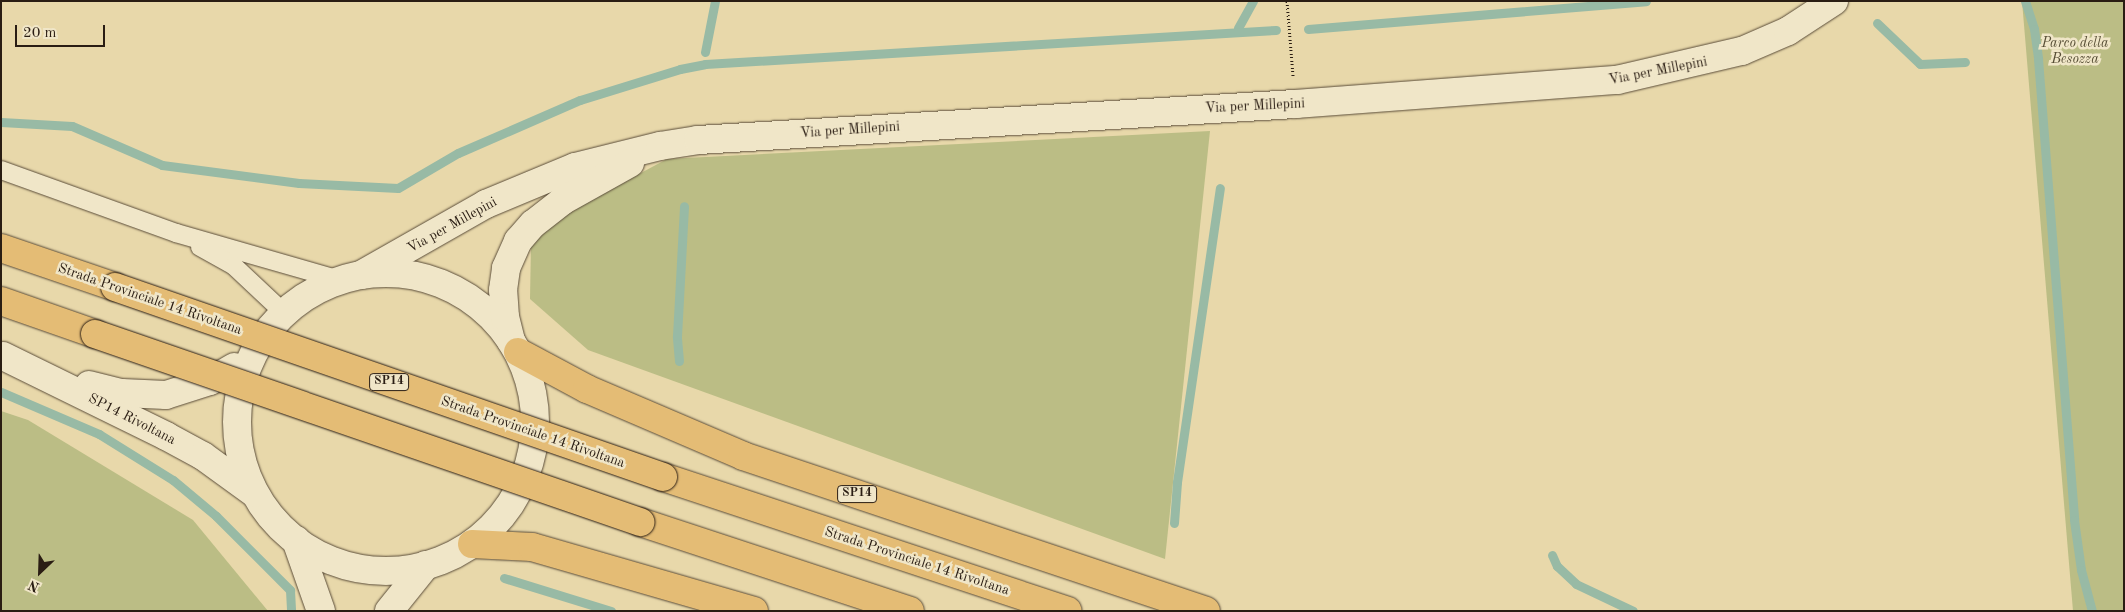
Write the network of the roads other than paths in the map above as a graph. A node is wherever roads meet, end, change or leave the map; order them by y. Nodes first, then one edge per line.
1 (1834, 1) edge
2 (660, 146) junction
3 (1, 170) edge
4 (176, 233) junction
5 (1, 248) edge
6 (351, 278) junction
7 (1, 301) edge
8 (284, 313) junction
9 (515, 347) junction
10 (2, 356) edge
11 (252, 356) junction
12 (254, 492) junction
13 (296, 540) junction
14 (472, 544) junction
15 (426, 565) junction
16 (321, 611) edge
17 (389, 611) edge
18 (754, 611) edge
19 (910, 611) edge
20 (1067, 611) edge
21 (1206, 611) edge

1 - 2 street, Via per Millepini
2 - 6 street, Via per Millepini
2 - 9 street, Via per Millepini
3 - 4 lane
4 - 6 lane
4 - 8 lane
5 - 20 highway, Strada Provinciale 14 Rivoltana / SP14, bridge
6 - 8 street, SP14 Rivoltana
6 - 9 street, SP14 Rivoltana
7 - 19 highway, bridge
8 - 11 street, SP14 Rivoltana
9 - 14 street, SP14 Rivoltana
9 - 21 highway, SP14
10 - 11 street, SP14 Rivoltana
10 - 12 street, SP14 Rivoltana
11 - 12 street, SP14 Rivoltana
12 - 13 street, SP14 Rivoltana
13 - 15 street, SP14 Rivoltana
13 - 16 street
14 - 15 street, SP14 Rivoltana
14 - 18 highway
15 - 17 street

